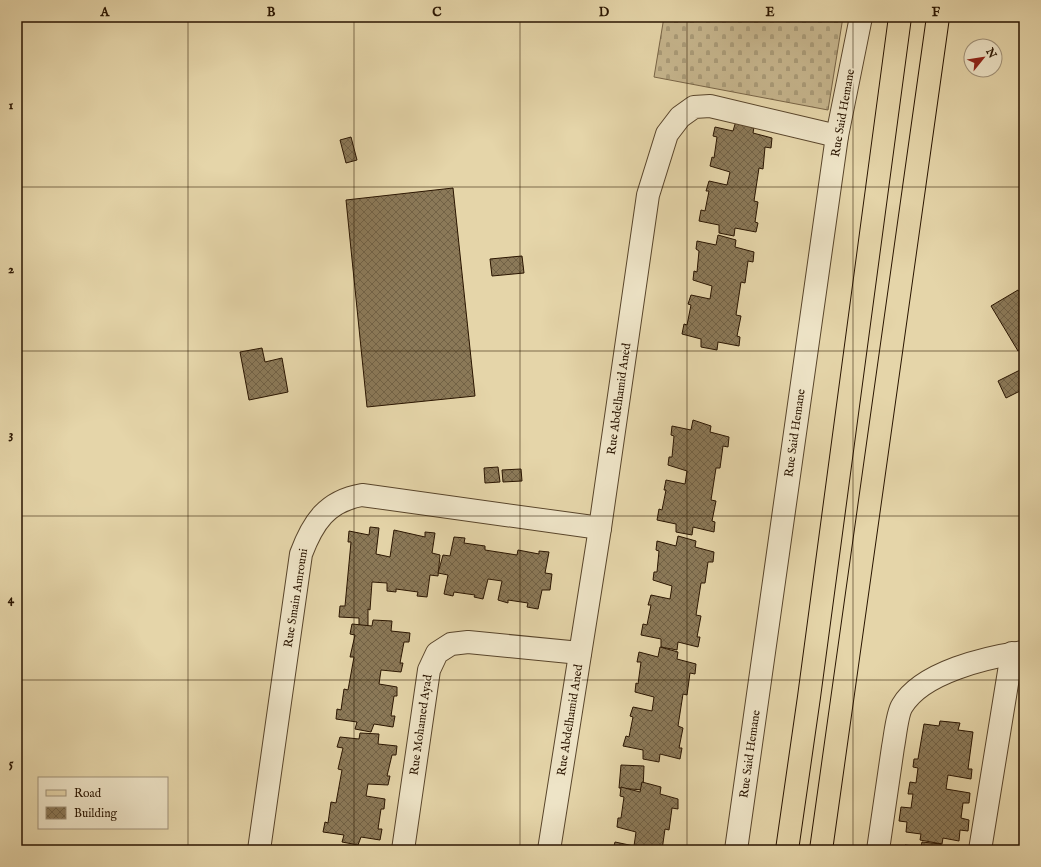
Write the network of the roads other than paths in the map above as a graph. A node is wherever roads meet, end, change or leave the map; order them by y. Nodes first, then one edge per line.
1 (861, 17) edge
2 (900, 17) edge
3 (938, 17) edge
4 (838, 136) junction
5 (600, 528) junction
6 (580, 653) junction
7 (1018, 653) edge
8 (259, 850) edge
9 (403, 850) edge
10 (550, 850) edge
11 (736, 850) edge
12 (787, 850) edge
13 (821, 850) edge
14 (878, 850) edge
15 (980, 850) edge

1 - 4 street, Rue Said Hemane
2 - 12 main road
3 - 13 main road
4 - 5 street, Rue Abdelhamid Aned
4 - 11 street, Rue Said Hemane
5 - 6 street, Rue Abdelhamid Aned
5 - 8 street, Rue Smain Amrouni
6 - 9 street, Rue Mohamed Ayad
6 - 10 street, Rue Abdelhamid Aned
7 - 14 street
7 - 15 street

